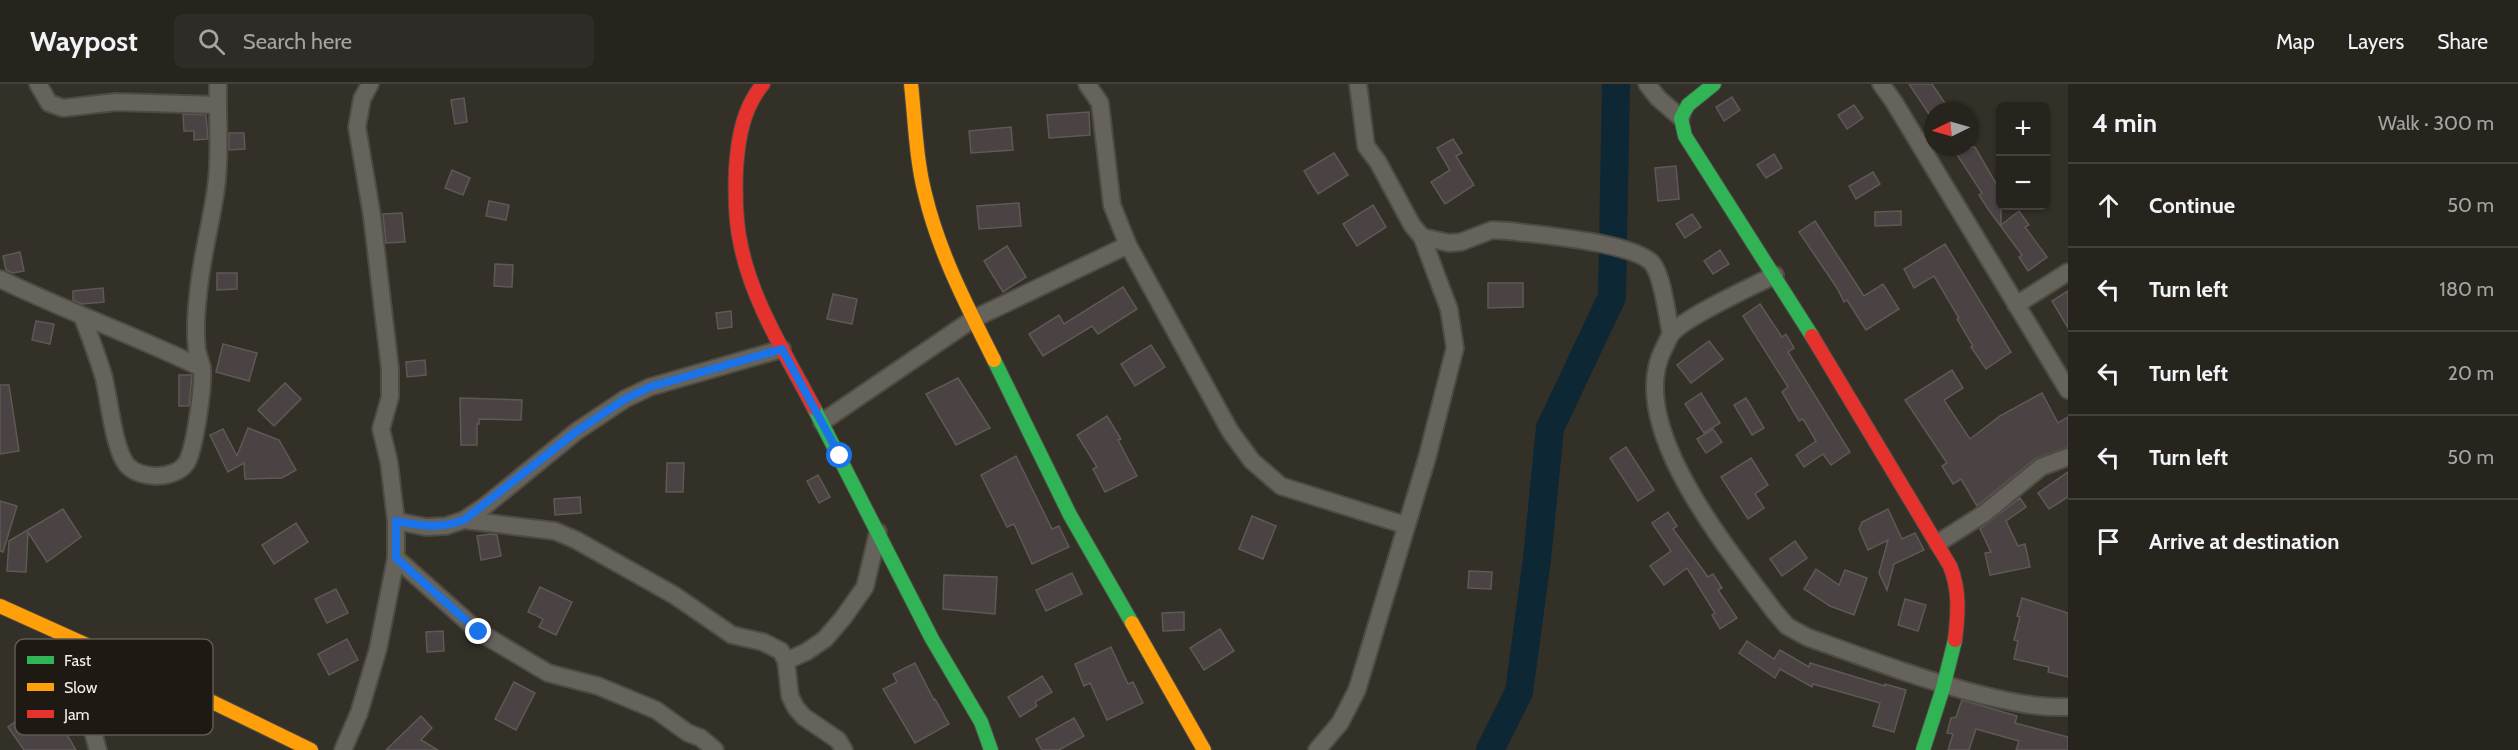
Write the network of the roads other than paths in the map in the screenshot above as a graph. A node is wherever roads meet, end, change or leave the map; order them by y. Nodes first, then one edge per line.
1 (38, 84) edge
2 (218, 84) edge
3 (370, 84) edge
4 (763, 84) edge
5 (911, 84) edge
6 (1087, 84) edge
7 (1358, 84) edge
8 (1647, 84) edge
9 (1714, 84) edge
10 (1881, 84) edge
11 (218, 105) junction
12 (1681, 118) junction
13 (1422, 237) junction
14 (1128, 246) junction
15 (2068, 272) edge
16 (1774, 275) junction
17 (0, 279) edge
18 (2016, 305) junction
19 (83, 318) junction
20 (974, 319) junction
21 (1671, 334) junction
22 (782, 349) junction
23 (202, 368) junction
24 (2068, 390) edge
25 (822, 422) junction
26 (2068, 456) edge
27 (464, 520) junction
28 (396, 521) junction
29 (1405, 525) junction
30 (878, 532) junction
31 (1938, 543) junction
32 (396, 558) junction
33 (0, 606) edge
34 (73, 639) edge
35 (786, 661) junction
36 (1943, 685) junction
37 (213, 702) edge
38 (2068, 707) edge
39 (94, 735) edge
40 (98, 750) edge
41 (310, 750) edge
42 (343, 750) edge
43 (715, 750) edge
44 (844, 750) edge
45 (991, 750) edge
46 (1204, 750) edge
47 (1317, 750) edge
48 (1923, 750) edge

1 - 11 street
2 - 11 street
3 - 28 street
4 - 22 street
5 - 20 street
6 - 14 street
7 - 13 street
8 - 12 street
9 - 12 street
10 - 18 street
11 - 23 street
12 - 16 street
13 - 21 street
13 - 29 street
14 - 20 street
14 - 29 street
15 - 18 street
16 - 21 street
16 - 31 street
17 - 19 street
18 - 24 street
19 - 23 street
19 - 23 street
20 - 25 street
20 - 46 street
21 - 36 street
22 - 25 street
22 - 27 street
25 - 30 street
26 - 31 street
27 - 28 street
27 - 35 street
28 - 32 street
29 - 47 street
30 - 35 street
30 - 45 street
31 - 36 street
32 - 42 street
32 - 43 street
33 - 34 street
35 - 44 street
36 - 38 street
36 - 48 street
37 - 41 street
39 - 40 street

